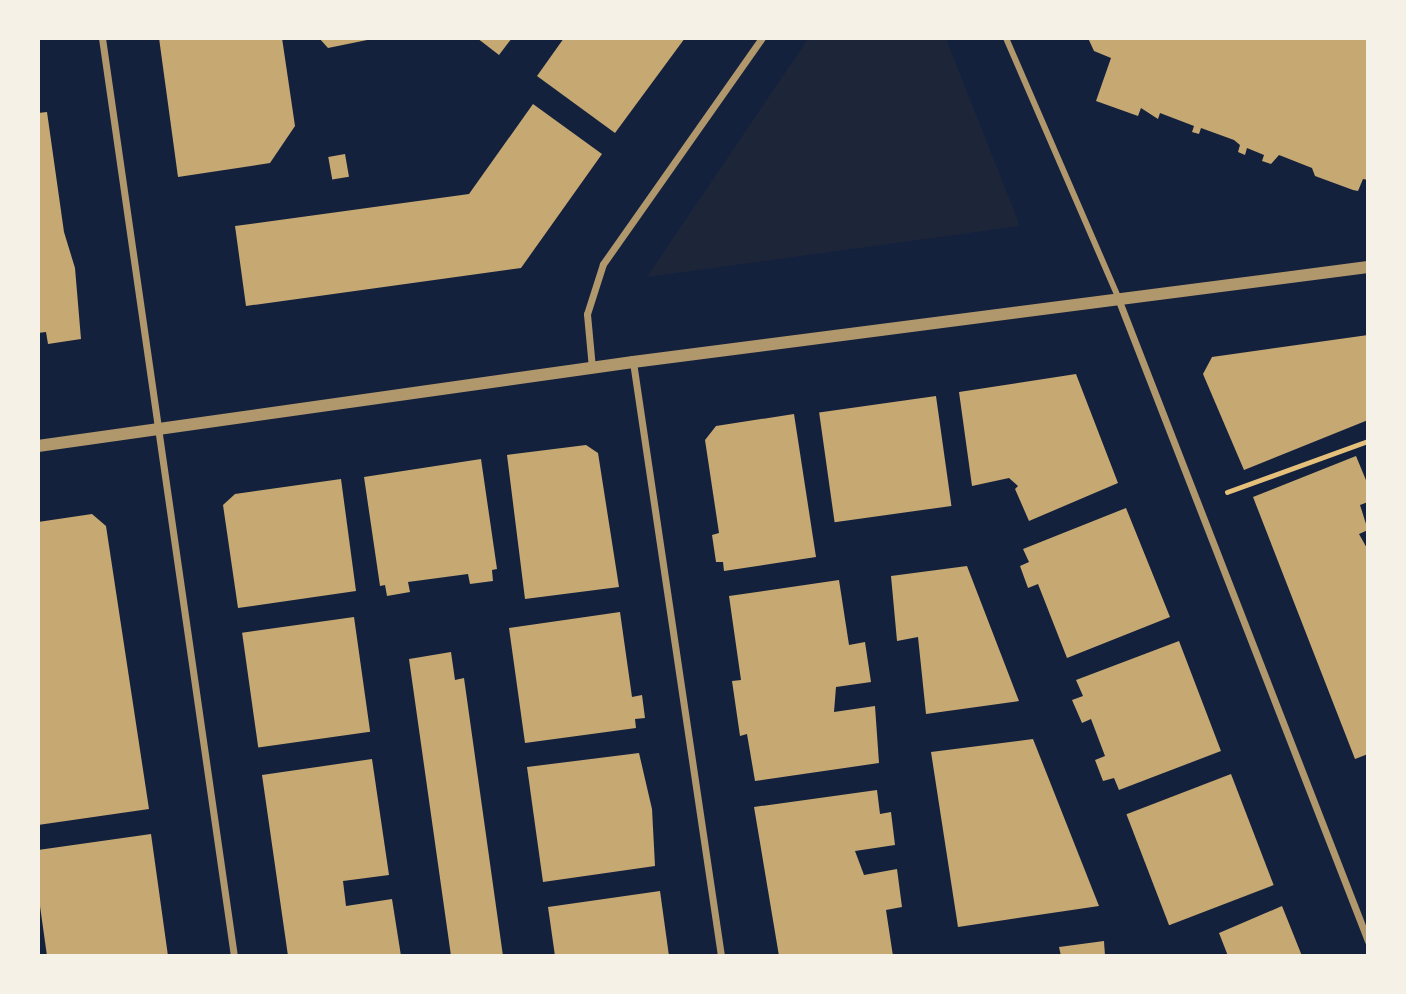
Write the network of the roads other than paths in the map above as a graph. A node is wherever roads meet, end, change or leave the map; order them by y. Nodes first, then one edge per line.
1 (102, 38) edge
2 (762, 38) edge
3 (1006, 38) edge
4 (1367, 267) edge
5 (1119, 301) junction
6 (633, 362) junction
7 (592, 368) junction
8 (161, 428) junction
9 (38, 446) edge
10 (1367, 941) edge
11 (234, 956) edge
12 (721, 956) edge

1 - 8 street
2 - 7 street
3 - 5 street
4 - 5 street
5 - 6 street
5 - 10 street
6 - 7 street
6 - 12 street
7 - 8 street
8 - 9 street
8 - 11 street

